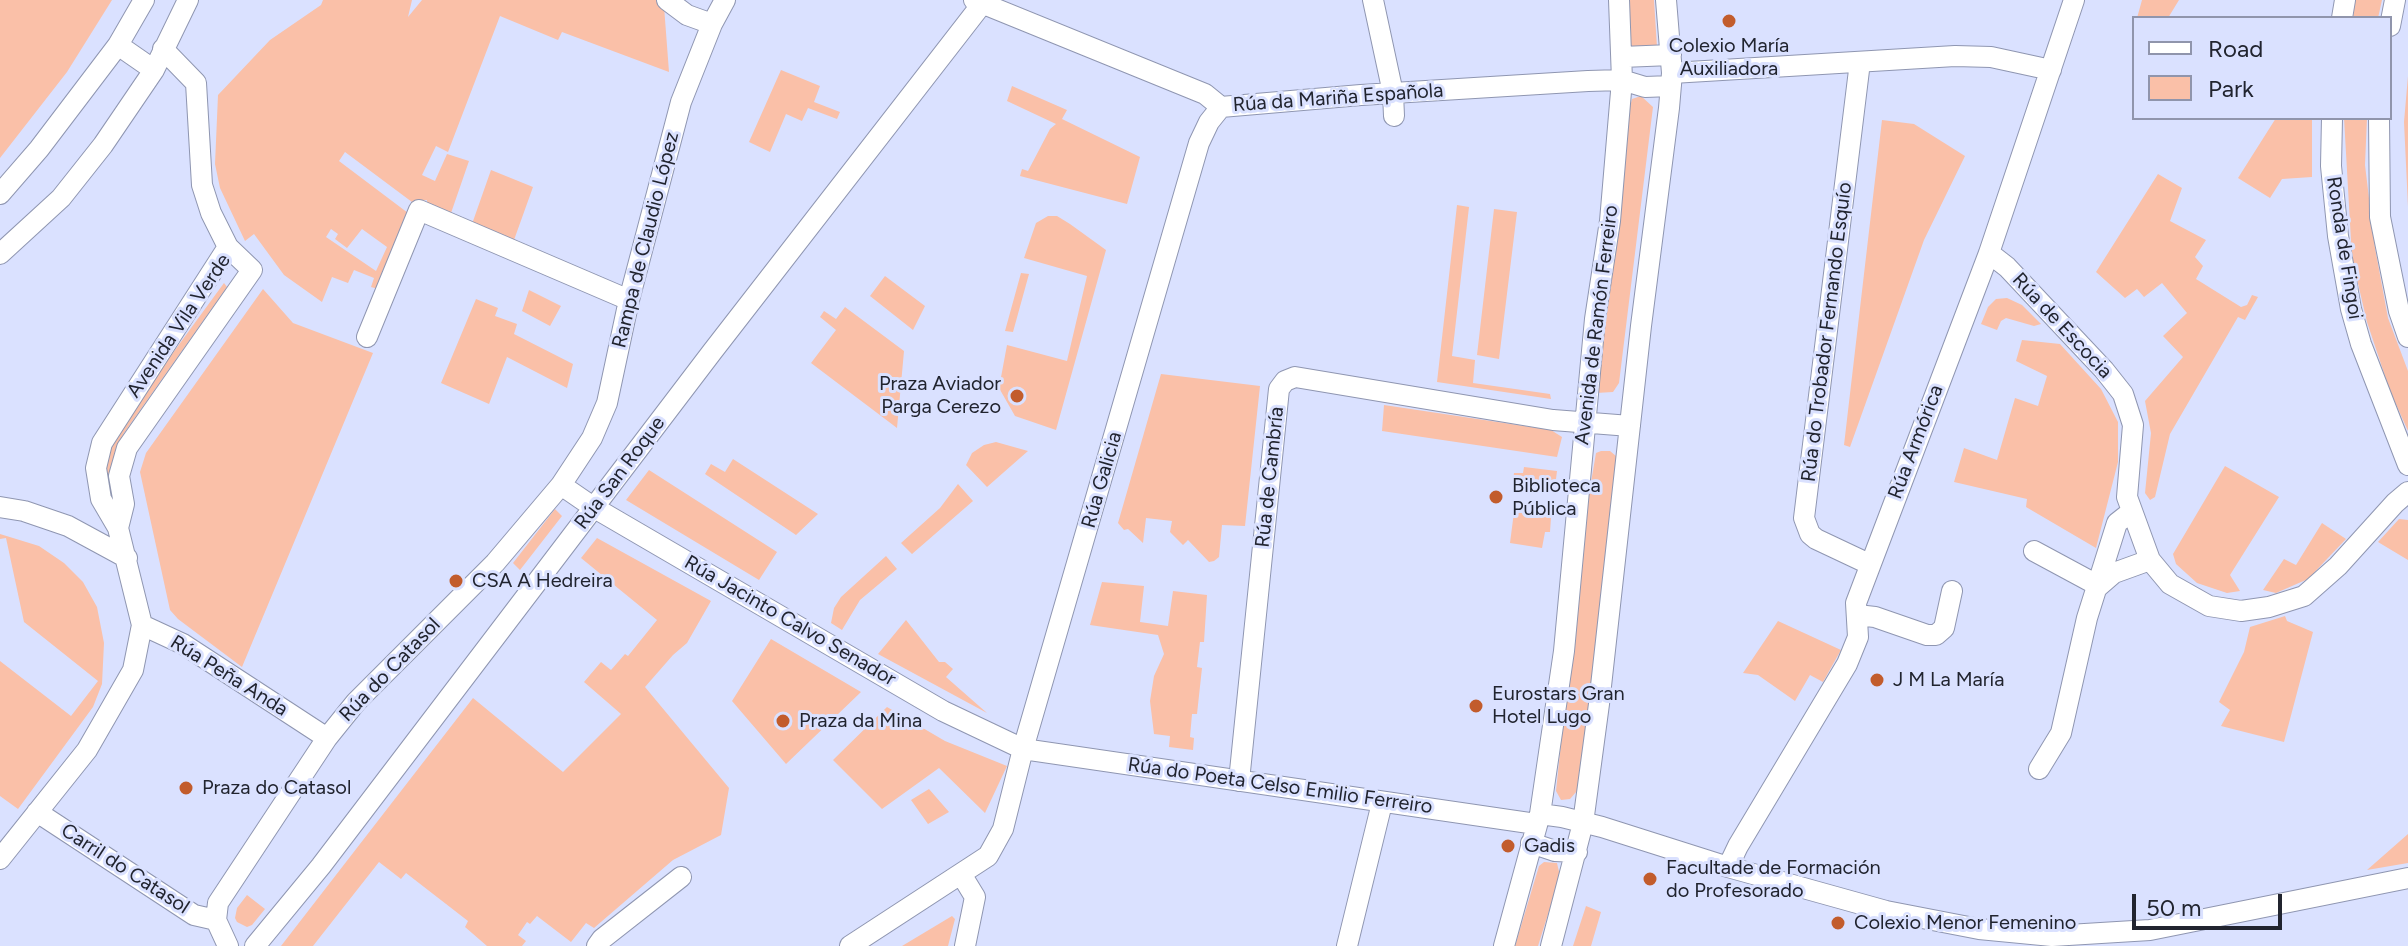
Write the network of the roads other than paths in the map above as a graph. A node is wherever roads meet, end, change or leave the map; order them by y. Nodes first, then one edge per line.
1 (144, 0) edge
2 (188, 0) edge
3 (667, 0) edge
4 (725, 0) edge
5 (1373, 0) edge
6 (1619, 0) edge
7 (1666, 0) edge
8 (2074, 0) edge
9 (980, 1) edge
10 (712, 24) junction
11 (118, 45) junction
12 (163, 49) junction
13 (1622, 57) junction
14 (1860, 62) junction
15 (154, 70) junction
16 (2051, 70) junction
17 (1671, 71) junction
18 (1622, 80) junction
19 (1393, 93) junction
20 (1221, 107) junction
21 (1394, 116) dead end
22 (2332, 120) edge
23 (2379, 120) edge
24 (0, 194) edge
25 (228, 247) junction
26 (1989, 253) junction
27 (0, 254) edge
28 (629, 300) junction
29 (367, 337) dead end
30 (2408, 337) edge
31 (1585, 422) junction
32 (1630, 426) junction
33 (581, 455) joint
34 (2408, 465) edge
35 (561, 485) junction
36 (2408, 492) edge
37 (0, 507) edge
38 (593, 507) junction
39 (2131, 512) junction
40 (118, 528) junction
41 (2034, 551) dead end
42 (127, 558) junction
43 (2150, 560) junction
44 (1869, 564) junction
45 (2099, 586) junction
46 (1952, 591) dead end
47 (1857, 615) junction
48 (142, 625) junction
49 (327, 738) junction
50 (1023, 749) junction
51 (2039, 769) dead end
52 (1239, 781) junction
53 (1382, 803) junction
54 (37, 812) junction
55 (1583, 823) junction
56 (1536, 827) junction
57 (1577, 852) junction
58 (0, 859) edge
59 (1728, 867) junction
60 (961, 874) junction
61 (681, 877) dead end
62 (2408, 878) edge
63 (216, 920) junction
64 (228, 946) edge
65 (255, 946) edge
66 (597, 946) edge
67 (850, 946) edge
68 (965, 946) edge
69 (1347, 946) edge
70 (1504, 946) edge
71 (1551, 946) edge

1 - 11 street
2 - 12 street
3 - 10 street
4 - 10 street, Rampa de Claudio López
5 - 19 street
6 - 13 street, Avenida de Ramón Ferreiro
7 - 17 street
8 - 16 street, Rúa Armórica
9 - 20 street, Rúa da Mariña Española
9 - 38 street, Rúa San Roque
10 - 28 street, Rampa de Claudio López
11 - 15 street
11 - 24 street
12 - 15 street
12 - 25 street
13 - 17 street
13 - 18 street, Avenida de Ramón Ferreiro
14 - 16 street
14 - 17 street
14 - 44 street, Rúa do Trobador Fernando Esquío
15 - 27 street
16 - 26 street, Rúa Armórica
17 - 18 street
17 - 32 street
18 - 19 street, Rúa da Mariña Española
18 - 31 street, Avenida de Ramón Ferreiro
19 - 20 street, Rúa da Mariña Española
19 - 21 street
20 - 50 street, Rúa Galicia
22 - 34 street, Ronda de Fingoi
23 - 30 street, Ronda de Fingoi
25 - 40 street, Avenida Vila Verde
25 - 40 street, Avenida Vila Verde
26 - 39 street, Rúa de Escocia
26 - 44 street, Rúa Armórica
28 - 29 street
28 - 33 street, Rampa de Claudio López
31 - 32 street, Rúa de Cambría
31 - 52 street, Rúa de Cambría
31 - 56 street, Avenida de Ramón Ferreiro
32 - 55 street
33 - 35 street, Rúa do Catasol
35 - 38 street, Rúa Jacinto Calvo Senador
35 - 49 street, Rúa do Catasol
36 - 43 street, Rúa de Escocia
37 - 42 street
38 - 50 street, Rúa Jacinto Calvo Senador
38 - 65 street, Rúa San Roque
39 - 43 street, Rúa de Escocia
39 - 45 street
40 - 42 street, Avenida Vila Verde
41 - 45 street
42 - 48 street
43 - 45 street
44 - 47 street, Rúa Armórica
45 - 51 street
46 - 47 street
47 - 59 street, Rúa Armórica
48 - 49 street, Rúa Peña Anda
48 - 54 street
49 - 63 street, Rúa do Catasol
50 - 52 street, Rúa do Poeta Celso Emilio Ferreiro
50 - 60 street, Rúa Galicia
52 - 53 street, Rúa do Poeta Celso Emilio Ferreiro
53 - 56 street, Rúa do Poeta Celso Emilio Ferreiro
53 - 69 street
54 - 58 street
54 - 63 street, Carril do Catasol
55 - 56 street, Rúa do Poeta Celso Emilio Ferreiro
55 - 57 street
55 - 59 street, Rúa do Poeta Celso Emilio Ferreiro
56 - 57 street
56 - 70 street, Avenida de Ramón Ferreiro
57 - 71 street
59 - 62 street, Rúa do Poeta Celso Emilio Ferreiro
60 - 67 street
60 - 68 street
61 - 66 street
63 - 64 street

